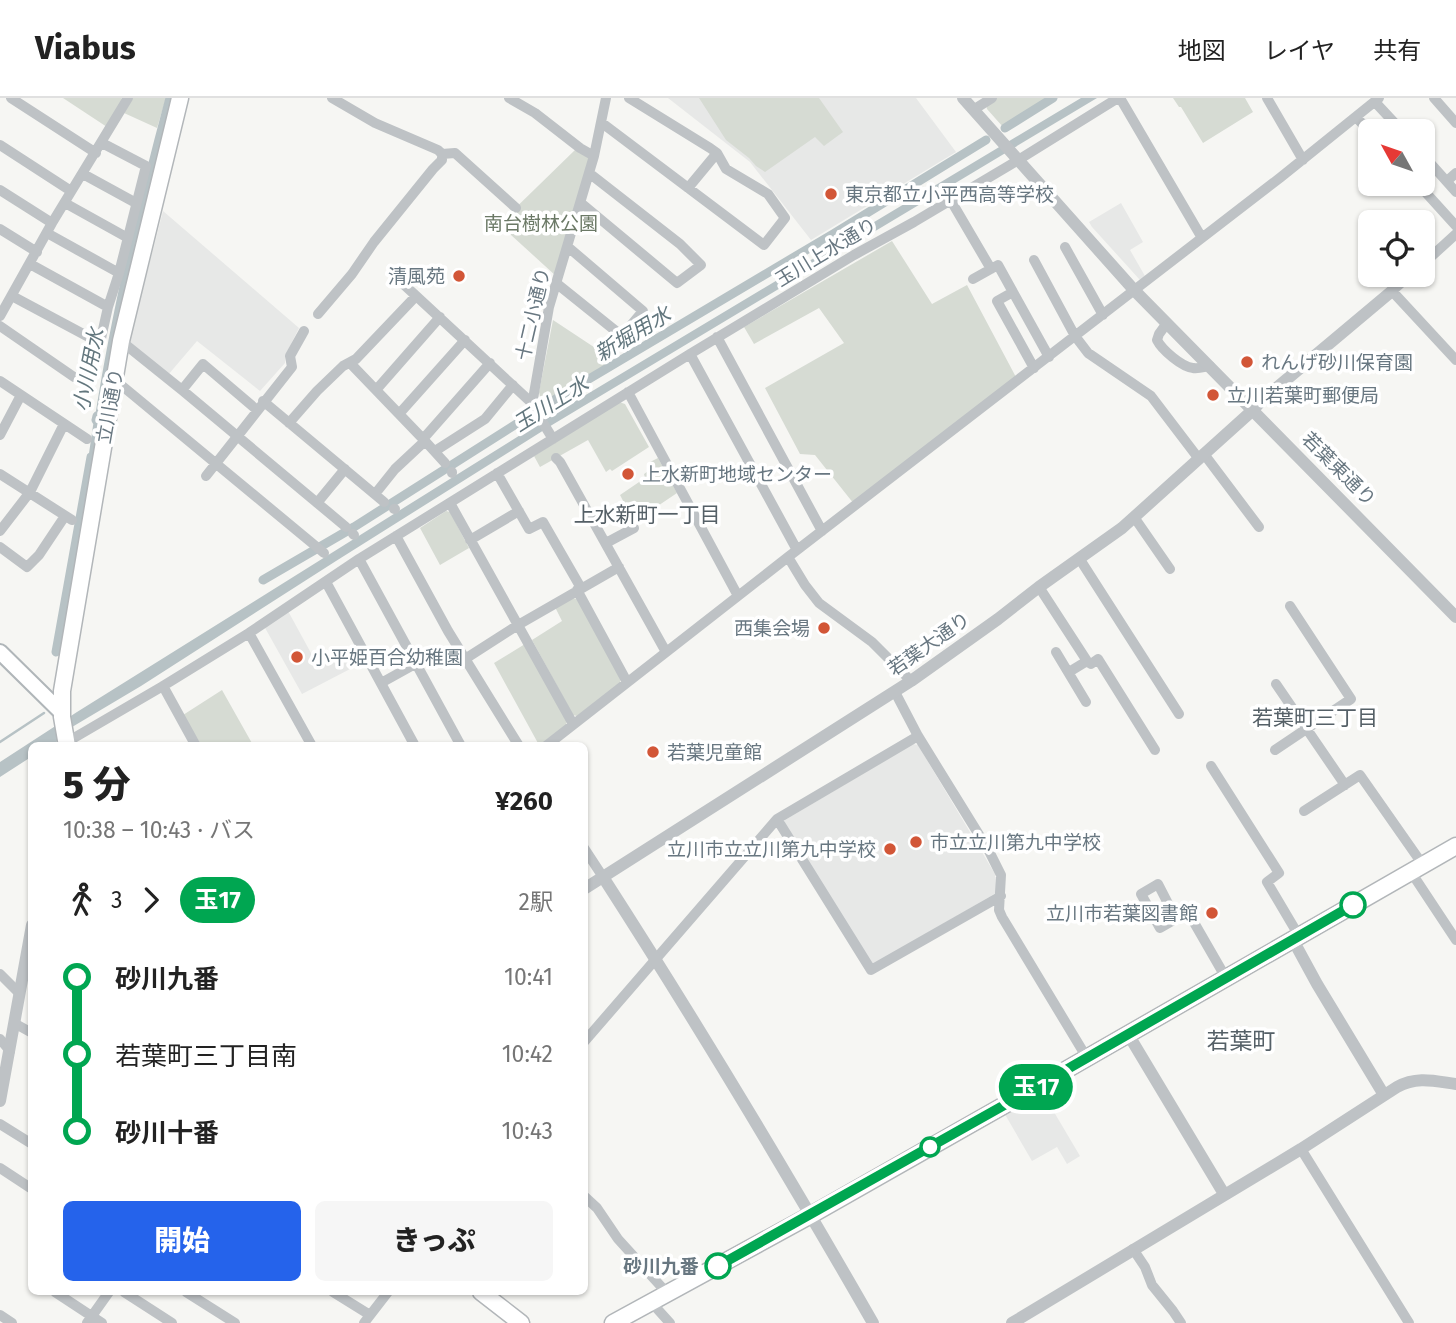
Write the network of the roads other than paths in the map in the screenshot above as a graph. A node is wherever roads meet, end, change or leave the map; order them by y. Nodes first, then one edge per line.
1 (11, 98) edge
2 (128, 98) edge
3 (180, 98) edge
4 (332, 98) edge
5 (509, 98) edge
6 (606, 98) edge
7 (629, 98) edge
8 (962, 98) edge
9 (992, 98) edge
10 (1119, 98) edge
11 (1268, 98) edge
12 (1434, 98) edge
13 (1377, 100) edge
14 (973, 110) junction
15 (1356, 117) joint
16 (1392, 119) edge
17 (602, 123) junction
18 (1456, 123) edge
19 (102, 143) junction
20 (0, 145) edge
21 (96, 153) junction
22 (717, 153) junction
23 (442, 154) junction
24 (594, 156) junction
25 (1014, 156) junction
26 (1303, 160) junction
27 (1435, 168) edge
28 (589, 173) junction
29 (1456, 173) edge
30 (83, 174) junction
31 (1447, 181) junction
32 (688, 188) junction
33 (0, 190) edge
34 (71, 191) junction
35 (1456, 192) edge
36 (1429, 196) edge
37 (950, 199) junction
38 (65, 203) junction
39 (136, 203) junction
40 (580, 203) junction
41 (516, 208) dead end
42 (1456, 226) edge
43 (50, 228) junction
44 (0, 229) edge
45 (128, 238) junction
46 (1202, 238) junction
47 (1455, 238) edge
48 (568, 247) junction
49 (1065, 247) dead end
50 (37, 252) junction
51 (1435, 254) edge
52 (1034, 260) dead end
53 (30, 264) junction
54 (991, 269) junction
55 (119, 273) junction
56 (972, 279) dead end
57 (400, 281) dead end
58 (556, 283) junction
59 (1396, 287) edge
60 (1134, 290) junction
61 (1392, 291) junction
62 (1013, 292) junction
63 (12, 296) junction
64 (416, 296) junction
65 (108, 307) junction
66 (1, 311) edge
67 (318, 314) dead end
68 (1103, 315) junction
69 (440, 317) junction
70 (1167, 323) junction
71 (0, 326) edge
72 (304, 331) dead end
73 (1075, 336) junction
74 (717, 337) junction
75 (465, 340) junction
76 (121, 341) junction
77 (690, 354) junction
78 (1049, 357) junction
79 (1456, 360) edge
80 (350, 363) junction
81 (490, 363) junction
82 (1210, 366) junction
83 (1034, 368) junction
84 (74, 377) dead end
85 (115, 380) junction
86 (0, 382) edge
87 (513, 386) junction
88 (182, 390) junction
89 (376, 390) junction
90 (628, 392) junction
91 (21, 396) junction
92 (260, 406) junction
93 (536, 410) junction
94 (1253, 410) junction
95 (399, 414) junction
96 (289, 423) junction
97 (64, 424) junction
98 (0, 435) edge
99 (237, 435) junction
100 (87, 439) dead end
101 (554, 439) junction
102 (424, 440) junction
103 (435, 451) junction
104 (1202, 457) junction
105 (556, 458) dead end
106 (444, 463) dead end
107 (215, 464) junction
108 (345, 469) junction
109 (497, 473) junction
110 (0, 474) edge
111 (206, 476) dead end
112 (30, 492) junction
113 (375, 494) junction
114 (384, 502) dead end
115 (317, 503) junction
116 (450, 503) junction
117 (519, 511) junction
118 (1134, 517) junction
119 (1259, 527) dead end
120 (634, 528) dead end
121 (0, 531) edge
122 (822, 531) junction
123 (351, 532) dead end
124 (396, 536) junction
125 (470, 540) junction
126 (606, 543) junction
127 (0, 547) edge
128 (320, 549) dead end
129 (797, 550) junction
130 (788, 557) junction
131 (1079, 558) junction
132 (359, 559) junction
133 (619, 567) junction
134 (1170, 569) dead end
135 (326, 582) junction
136 (1039, 587) junction
137 (579, 589) junction
138 (738, 596) junction
139 (1290, 606) dead end
140 (1456, 617) edge
141 (518, 625) junction
142 (249, 633) junction
143 (0, 652) edge
144 (666, 652) junction
145 (1056, 652) dead end
146 (465, 659) junction
147 (1087, 661) junction
148 (416, 663) junction
149 (1069, 673) junction
150 (911, 681) junction
151 (627, 682) junction
152 (381, 683) junction
153 (1276, 684) dead end
154 (163, 685) junction
155 (895, 692) junction
156 (1086, 702) dead end
157 (1179, 714) dead end
158 (62, 715) junction
159 (573, 724) junction
160 (1307, 729) junction
161 (918, 736) junction
162 (67, 742) edge
163 (195, 742) edge
164 (310, 742) edge
165 (413, 742) edge
166 (459, 742) edge
167 (517, 742) edge
168 (552, 742) edge
169 (1156, 750) dead end
170 (1275, 750) dead end
171 (1211, 765) dead end
172 (1345, 785) junction
173 (1304, 811) dead end
174 (777, 820) junction
175 (1456, 846) edge
176 (588, 854) edge
177 (1417, 868) junction
178 (603, 877) junction
179 (588, 886) edge
180 (1001, 896) junction
181 (1176, 919) dead end
182 (1296, 938) junction
183 (1456, 940) edge
184 (656, 960) junction
185 (0, 974) edge
186 (27, 978) edge
187 (1226, 978) junction
188 (20, 994) junction
189 (14, 1023) junction
190 (28, 1031) edge
191 (1128, 1034) junction
192 (588, 1037) edge
193 (0, 1039) edge
194 (10, 1051) junction
195 (1087, 1058) junction
196 (1456, 1084) edge
197 (1, 1092) edge
198 (1384, 1095) junction
199 (0, 1124) edge
200 (28, 1142) edge
201 (1301, 1149) junction
202 (0, 1168) edge
203 (28, 1186) edge
204 (1224, 1194) junction
205 (588, 1200) edge
206 (811, 1215) junction
207 (1133, 1249) junction
208 (667, 1293) junction
209 (59, 1295) edge
210 (107, 1295) edge
211 (129, 1295) edge
212 (191, 1295) edge
213 (337, 1295) edge
214 (386, 1295) edge
215 (485, 1295) edge
216 (651, 1302) junction
217 (0, 1315) edge
218 (367, 1319) edge
219 (90, 1320) edge
220 (12, 1323) edge
221 (102, 1323) edge
222 (172, 1323) edge
223 (235, 1323) edge
224 (521, 1323) edge
225 (613, 1323) edge
226 (670, 1323) edge
227 (873, 1323) edge
228 (1013, 1323) edge
229 (1181, 1323) edge
230 (1409, 1323) edge

1 - 21 street
2 - 19 street
3 - 76 main road, 立川通り
4 - 23 street
5 - 24 street
6 - 17 street, 十二小通り
7 - 22 street
8 - 14 street, 若葉東通り
9 - 14 street
10 - 25 street, 玉川上水通り
10 - 46 street
11 - 26 street
12 - 18 street
13 - 15 street
13 - 16 street
14 - 25 street, 若葉東通り
15 - 26 street
17 - 24 street, 十二小通り
17 - 32 street
19 - 21 street
19 - 39 street
20 - 34 street
21 - 30 street
22 - 32 street
22 - 32 street
23 - 41 street
23 - 67 street
24 - 28 street, 十二小通り
25 - 37 street, 玉川上水通り
25 - 60 street, 若葉東通り
26 - 46 street
27 - 31 street
28 - 40 street, 十二小通り
28 - 40 street
29 - 31 street
30 - 34 street
30 - 39 street
31 - 35 street
33 - 43 street
34 - 38 street
36 - 42 street
37 - 54 street
37 - 74 street, 玉川上水通り
38 - 43 street
38 - 45 street
39 - 45 street
40 - 48 street, 十二小通り
43 - 50 street
43 - 55 street
44 - 50 street
45 - 55 street
46 - 60 street
47 - 51 street
48 - 58 street, 十二小通り
48 - 58 street
49 - 68 street
50 - 53 street
52 - 73 street
53 - 63 street
53 - 65 street
54 - 56 street
54 - 62 street
55 - 65 street
57 - 64 street
58 - 93 street, 十二小通り
59 - 61 street
60 - 68 street
60 - 70 street, 若葉東通り
61 - 79 street
61 - 94 street, 若葉大通り
62 - 78 street
62 - 83 street
63 - 65 street
63 - 66 street
64 - 69 street
64 - 80 street
68 - 73 street
69 - 75 street
69 - 89 street
70 - 82 street, 若葉東通り
70 - 82 street
71 - 84 street
72 - 92 street
73 - 78 street
73 - 104 street
74 - 77 street, 玉川上水通り
74 - 122 street
75 - 81 street
75 - 95 street
76 - 85 main road, 立川通り
76 - 88 street
77 - 90 street, 玉川上水通り
77 - 129 street
78 - 83 street
80 - 89 street
80 - 96 street
81 - 87 street
81 - 102 street
82 - 94 street, 若葉東通り
83 - 122 street
85 - 107 street
85 - 158 main road, 立川通り
86 - 91 street
87 - 93 street
87 - 103 street
88 - 92 street
88 - 99 street
89 - 95 street
90 - 101 street, 玉川上水通り
90 - 138 street
91 - 97 street
91 - 98 street
92 - 96 street
92 - 99 street
93 - 101 street
94 - 104 street, 若葉大通り
94 - 140 street, 若葉東通り
95 - 102 street
96 - 108 street
97 - 100 street
97 - 112 street
99 - 107 street
99 - 115 street
101 - 109 street, 玉川上水通り
102 - 103 street
102 - 113 street
103 - 106 street
104 - 118 street, 若葉大通り
104 - 119 street
105 - 126 street
107 - 111 street
107 - 128 street
108 - 113 street
108 - 115 street
109 - 116 street, 玉川上水通り
109 - 117 street
110 - 112 street
112 - 121 street
112 - 127 street
113 - 114 street
115 - 123 street
116 - 124 street, 玉川上水通り
116 - 125 street
117 - 125 street
117 - 137 street
118 - 131 street, 若葉大通り
118 - 134 street
120 - 126 street
122 - 129 street
124 - 132 street, 玉川上水通り
124 - 146 street
125 - 141 street
126 - 133 street
129 - 130 street
130 - 138 street
130 - 150 street
131 - 136 street, 若葉大通り
131 - 157 street
132 - 135 street, 玉川上水通り
132 - 148 street
133 - 137 street
133 - 144 street
135 - 142 street, 玉川上水通り
135 - 152 street
136 - 147 street
136 - 150 street, 若葉大通り
137 - 141 street
137 - 151 street
138 - 144 street
139 - 160 street
141 - 146 street
141 - 159 street
142 - 154 street, 玉川上水通り
142 - 164 street
143 - 158 main road
144 - 151 street
145 - 149 street
146 - 167 street
147 - 149 street
147 - 169 street
148 - 152 street
148 - 166 street
149 - 156 street
150 - 155 street, 若葉大通り
151 - 159 street
152 - 165 street
153 - 160 street
154 - 162 street, 玉川上水通り
154 - 163 street
155 - 161 street
155 - 178 street, 若葉大通り
158 - 162 main road, 立川通り
159 - 168 street
160 - 170 street
160 - 172 street
161 - 174 street
161 - 180 street
171 - 182 street
172 - 173 street
172 - 177 street
174 - 180 street
174 - 184 street
175 - 177 main road
176 - 178 street
177 - 182 main road
177 - 183 street
178 - 179 street, 若葉大通り
178 - 184 street
180 - 195 street
181 - 187 street
182 - 187 main road
182 - 198 street
184 - 192 street
184 - 206 street
185 - 188 street
186 - 188 street
187 - 191 main road
188 - 189 street
189 - 190 street
189 - 194 street
191 - 195 main road
191 - 204 street
193 - 194 street
194 - 197 street
195 - 206 main road
196 - 198 street
198 - 201 street
199 - 200 street
201 - 204 street
201 - 230 street
202 - 203 street
204 - 207 street
205 - 208 street
206 - 208 main road
206 - 227 street
207 - 228 street
207 - 229 street
208 - 216 main road
209 - 219 street
210 - 219 street
211 - 222 street
212 - 223 street
213 - 218 street
214 - 218 street
215 - 224 main road
216 - 225 main road
216 - 226 street
217 - 220 street
219 - 221 street

